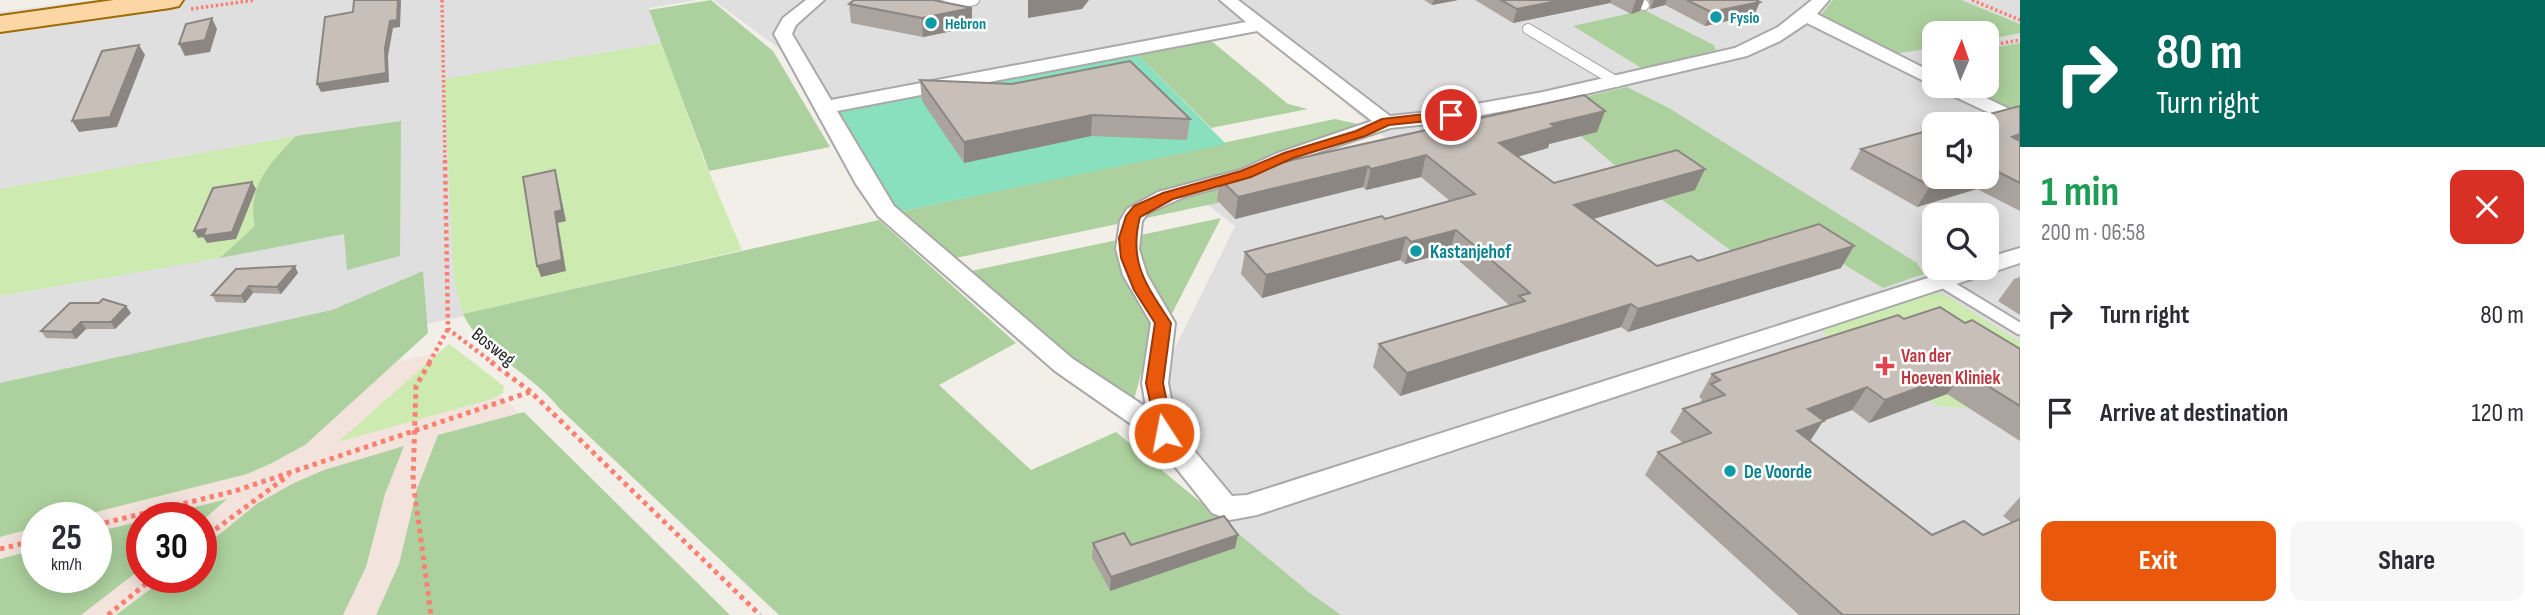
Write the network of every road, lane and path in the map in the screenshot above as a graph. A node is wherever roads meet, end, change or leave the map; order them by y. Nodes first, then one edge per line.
1 (170, 0) edge
2 (442, 0) edge
3 (816, 0) edge
4 (974, 0) edge
5 (1228, 0) edge
6 (1634, 0) edge
7 (1972, 0) edge
8 (1816, 4) edge
9 (1644, 5) dead end
10 (923, 9) edge
11 (2020, 20) edge
12 (0, 24) edge
13 (1259, 25) junction
14 (1528, 29) dead end
15 (2020, 40) edge
16 (1999, 44) edge
17 (1922, 72) edge
18 (1617, 82) junction
19 (1972, 98) edge
20 (1532, 100) junction
21 (825, 107) junction
22 (1509, 118) edge
23 (2020, 121) edge
24 (1386, 122) junction
25 (2020, 255) edge
26 (1999, 262) edge
27 (1944, 280) edge
28 (1941, 281) junction
29 (448, 329) junction
30 (2020, 329) edge
31 (531, 392) junction
32 (414, 431) junction
33 (1164, 433) junction
34 (292, 472) junction
35 (112, 521) edge
36 (217, 528) edge
37 (21, 544) edge
38 (0, 549) edge
39 (135, 593) edge
40 (108, 615) edge
41 (430, 615) edge
42 (760, 615) edge

1 - 12 main road
2 - 29 path, Bosweg
3 - 21 street
4 - 10 lane
5 - 13 street
6 - 9 lane
7 - 11 path
8 - 17 street
8 - 18 street
13 - 21 street
13 - 24 street
14 - 18 lane
15 - 16 path
18 - 20 street
19 - 23 street
20 - 22 lane
20 - 24 street
21 - 33 street
24 - 33 street
25 - 26 street
27 - 28 street
28 - 30 lane
28 - 33 street
29 - 31 path, Bosweg
29 - 32 path
31 - 32 path
31 - 42 path, Bosweg
32 - 34 path
32 - 41 path
34 - 35 path
34 - 36 path
37 - 38 path
39 - 40 path

